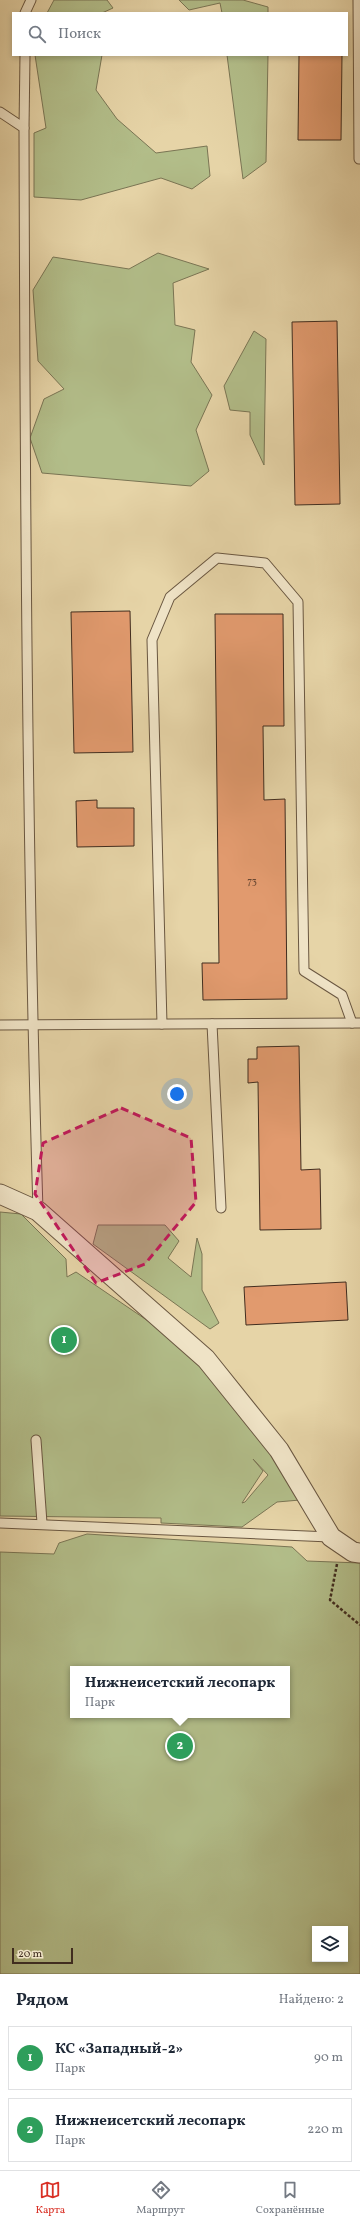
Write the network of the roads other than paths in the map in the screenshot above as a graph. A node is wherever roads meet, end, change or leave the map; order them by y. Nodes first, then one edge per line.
1 (31, 0) edge
2 (358, 0) edge
3 (25, 12) edge
4 (24, 56) edge
5 (0, 112) edge
6 (24, 128) junction
7 (359, 159) dead end
8 (356, 1023) edge
9 (33, 1024) junction
10 (162, 1024) junction
11 (212, 1024) junction
12 (0, 1025) edge
13 (0, 1194) edge
14 (221, 1208) dead end
15 (38, 1211) junction
16 (36, 1440) dead end
17 (0, 1523) edge
18 (42, 1524) junction
19 (336, 1540) junction
20 (360, 1553) edge

1 - 3 lane
2 - 7 lane
4 - 6 lane
5 - 6 lane
6 - 9 lane
8 - 10 lane
8 - 11 lane
9 - 10 lane
9 - 12 lane
9 - 15 lane
10 - 11 lane
11 - 14 lane
13 - 15 street
15 - 19 street
16 - 18 lane
17 - 18 lane
18 - 19 lane
19 - 20 street

